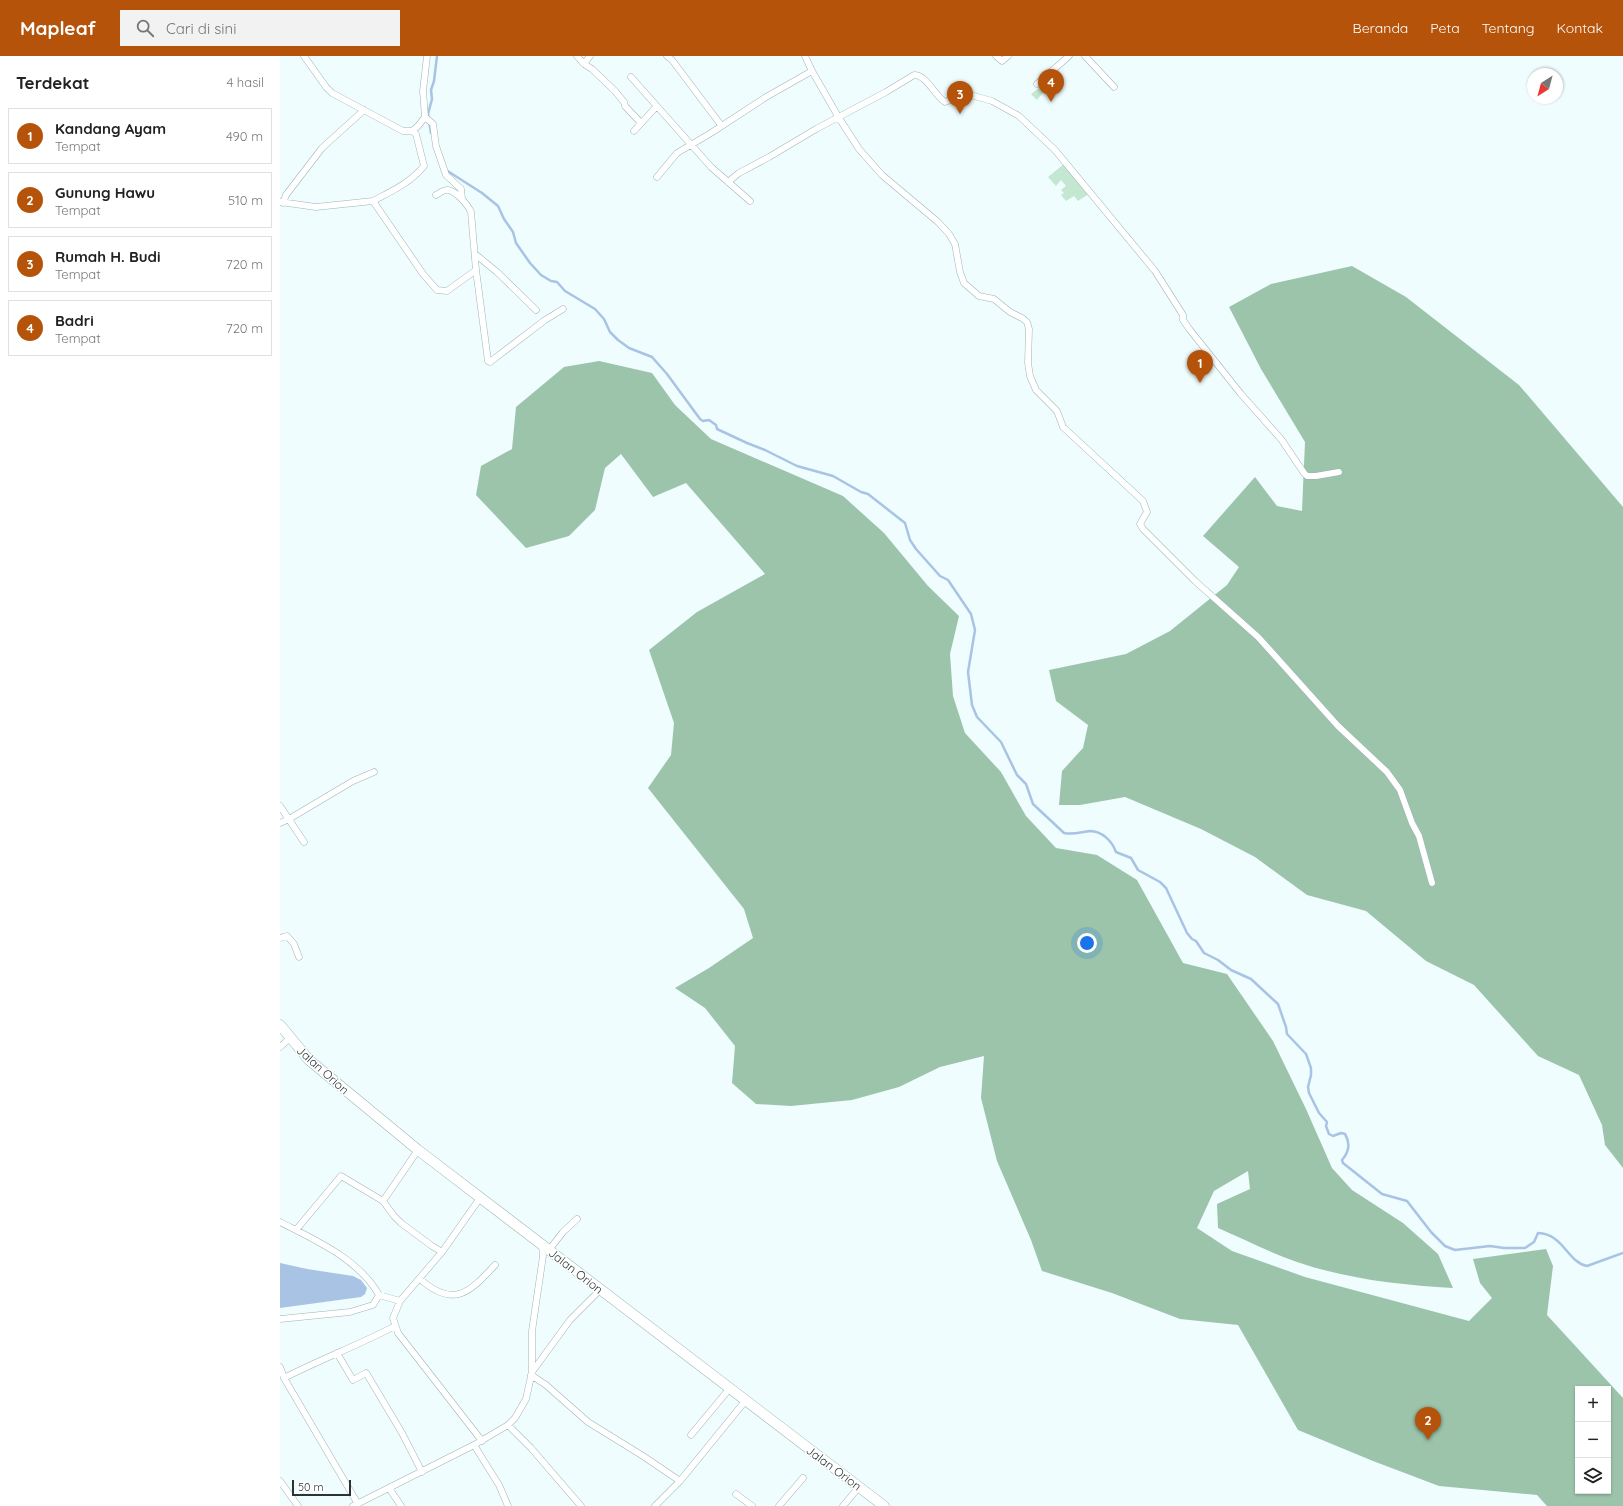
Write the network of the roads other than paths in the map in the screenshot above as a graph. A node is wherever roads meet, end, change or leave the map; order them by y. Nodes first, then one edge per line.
1 (304, 56) edge
2 (426, 56) edge
3 (577, 56) edge
4 (590, 56) edge
5 (667, 56) edge
6 (805, 56) edge
7 (996, 56) edge
8 (1008, 56) edge
9 (1069, 56) edge
10 (1085, 56) edge
11 (584, 64) junction
12 (812, 71) junction
13 (631, 78) dead end
14 (1037, 84) dead end
15 (1114, 87) dead end
16 (656, 107) junction
17 (364, 110) junction
18 (425, 118) junction
19 (839, 118) junction
20 (641, 123) junction
21 (721, 125) junction
22 (412, 131) junction
23 (634, 131) dead end
24 (691, 144) junction
25 (657, 177) dead end
26 (728, 182) junction
27 (436, 195) dead end
28 (462, 200) junction
29 (373, 201) junction
30 (750, 201) dead end
31 (281, 203) edge
32 (475, 254) junction
33 (476, 270) junction
34 (563, 309) dead end
35 (536, 310) dead end
36 (1339, 472) dead end
37 (374, 772) dead end
38 (280, 806) edge
39 (288, 819) junction
40 (280, 823) edge
41 (304, 842) dead end
42 (1432, 883) dead end
43 (280, 938) edge
44 (298, 957) dead end
45 (280, 1025) edge
46 (290, 1038) junction
47 (280, 1047) edge
48 (418, 1150) junction
49 (480, 1198) junction
50 (383, 1201) junction
51 (577, 1219) dead end
52 (280, 1222) edge
53 (296, 1230) junction
54 (546, 1247) junction
55 (442, 1252) junction
56 (495, 1265) dead end
57 (420, 1279) junction
58 (600, 1290) junction
59 (379, 1295) junction
60 (400, 1301) junction
61 (280, 1319) edge
62 (395, 1326) junction
63 (337, 1353) junction
64 (280, 1367) edge
65 (531, 1374) junction
66 (284, 1378) junction
67 (730, 1388) junction
68 (746, 1400) junction
69 (508, 1425) junction
70 (691, 1435) dead end
71 (482, 1441) junction
72 (474, 1445) junction
73 (422, 1472) junction
74 (802, 1478) dead end
75 (280, 1481) edge
76 (680, 1481) junction
77 (859, 1487) junction
78 (389, 1488) junction
79 (736, 1494) dead end
80 (356, 1505) edge
81 (298, 1506) edge
82 (401, 1506) edge
83 (508, 1506) edge
84 (581, 1506) edge
85 (655, 1506) edge
86 (752, 1506) edge
87 (780, 1506) edge
88 (843, 1506) edge
89 (884, 1506) edge

1 - 17 street
2 - 18 street
3 - 11 street
4 - 11 street
5 - 21 street
6 - 12 street
7 - 8 street
9 - 14 street
10 - 15 street
11 - 20 street
12 - 19 street
12 - 21 street
13 - 16 street
16 - 20 street
16 - 24 street
17 - 22 street
17 - 31 street
18 - 22 street
18 - 28 street
19 - 26 street
19 - 36 street
19 - 42 street
20 - 23 street
21 - 24 street
22 - 29 street
24 - 25 street
24 - 26 street
26 - 30 street
27 - 28 street
28 - 32 street
29 - 31 street
29 - 33 street
32 - 33 street
32 - 35 street
33 - 34 street
37 - 39 street
38 - 39 street
39 - 40 street
39 - 41 street
43 - 44 street
45 - 46 highway, Jalan Orion
46 - 47 street
46 - 48 highway, Jalan Orion
48 - 49 highway, Jalan Orion
48 - 50 street
49 - 54 highway, Jalan Orion
49 - 55 street
50 - 53 street
50 - 55 street
51 - 54 street
52 - 53 street
53 - 59 street
54 - 58 highway, Jalan Orion
54 - 65 street
55 - 57 street
56 - 57 street
57 - 60 street
58 - 65 street
58 - 67 highway, Jalan Orion
59 - 60 street
59 - 61 street
60 - 62 street
62 - 63 street
62 - 71 street
63 - 66 street
63 - 73 street
64 - 66 street
65 - 69 street
65 - 76 street
66 - 80 street
67 - 68 highway, Jalan Orion
67 - 70 street
68 - 76 street
68 - 77 highway, Jalan Orion
69 - 71 street
69 - 84 street
71 - 72 street
72 - 73 street
72 - 83 street
73 - 78 street
74 - 87 street
75 - 81 street
76 - 85 street
77 - 88 street
77 - 89 highway, Jalan Orion
78 - 80 street
78 - 82 street
79 - 86 street

